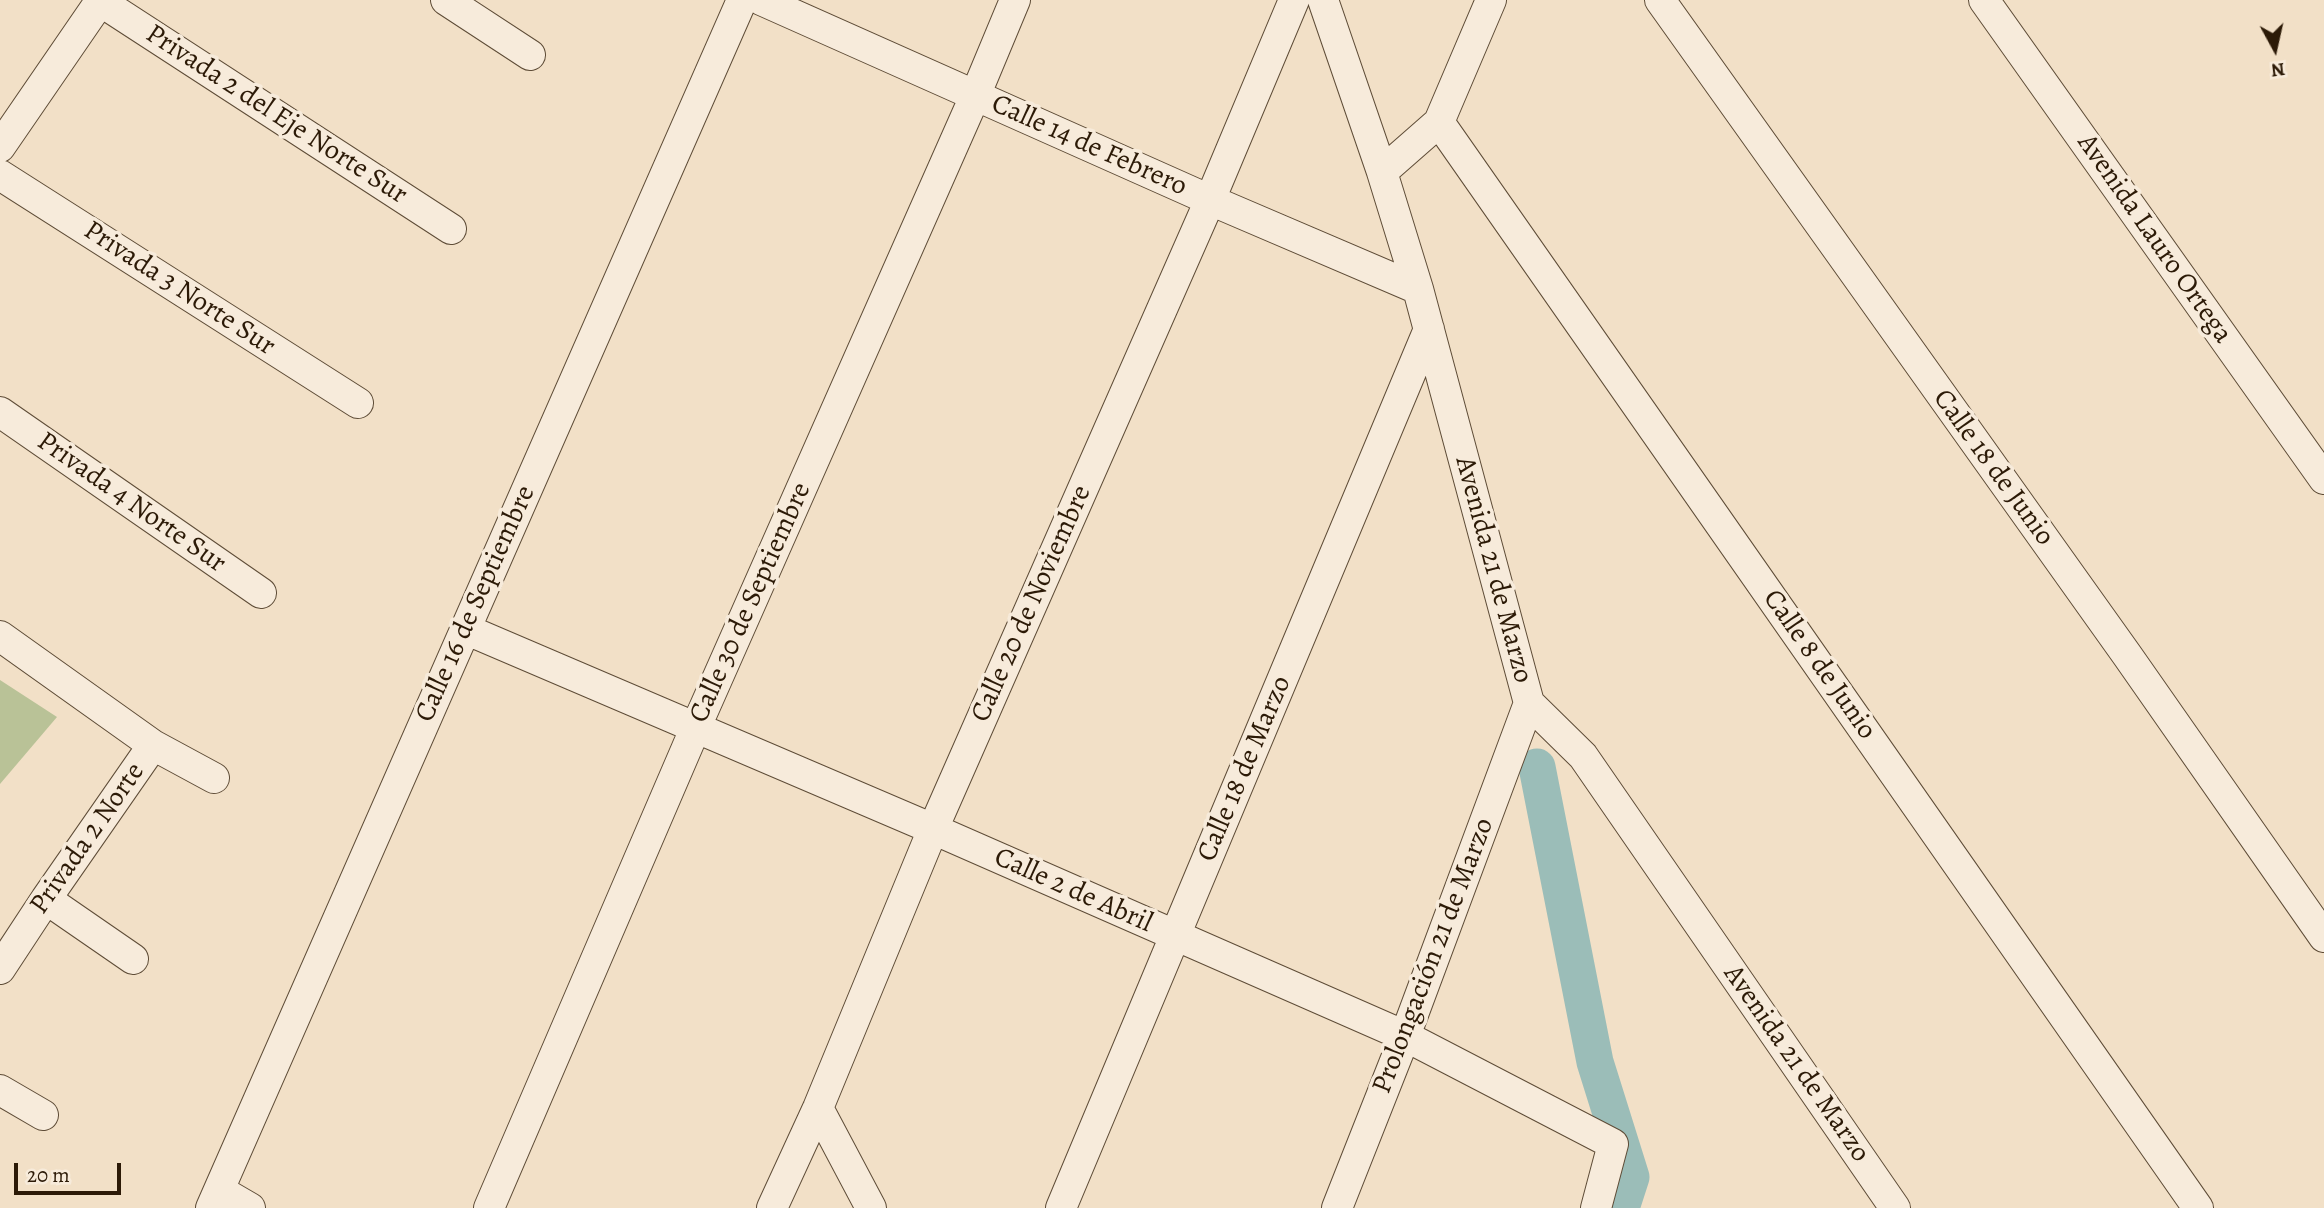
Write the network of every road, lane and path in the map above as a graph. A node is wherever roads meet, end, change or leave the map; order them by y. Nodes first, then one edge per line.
1 (446, 0) edge
2 (742, 0) edge
3 (761, 0) edge
4 (1015, 0) edge
5 (1294, 0) edge
6 (1324, 0) edge
7 (1491, 0) edge
8 (1660, 0) edge
9 (1984, 0) edge
10 (101, 1) edge
11 (530, 55) dead end
12 (975, 96) junction
13 (1439, 122) junction
14 (0, 147) edge
15 (1382, 172) junction
16 (0, 175) edge
17 (1210, 200) junction
18 (451, 229) dead end
19 (1418, 289) junction
20 (1429, 330) junction
21 (358, 403) dead end
22 (0, 412) edge
23 (2324, 479) edge
24 (261, 593) dead end
25 (465, 629) junction
26 (0, 636) edge
27 (1529, 703) junction
28 (695, 729) junction
29 (153, 745) junction
30 (214, 778) dead end
31 (933, 829) junction
32 (46, 899) junction
33 (1174, 936) junction
34 (2324, 937) edge
35 (133, 959) dead end
36 (0, 969) edge
37 (1405, 1036) junction
38 (0, 1090) edge
39 (818, 1108) junction
40 (43, 1115) dead end
41 (215, 1199) edge
42 (250, 1208) edge
43 (489, 1208) edge
44 (772, 1208) edge
45 (871, 1208) edge
46 (1061, 1208) edge
47 (1337, 1208) edge
48 (1597, 1208) edge
49 (1895, 1208) edge
50 (2198, 1208) edge

1 - 11 street
2 - 25 street, Calle 16 de Septiembre
3 - 12 street, Calle 14 de Febrero
4 - 12 street, Calle 30 de Septiembre
5 - 17 street, Calle 20 de Noviembre
6 - 15 street, Avenida 21 de Marzo
7 - 13 street
8 - 34 street, Calle 18 de Junio
9 - 23 street, Avenida Lauro Ortega
10 - 14 street
10 - 18 street, Privada 2 del Eje Norte Sur
12 - 17 street, Calle 14 de Febrero
12 - 28 street, Calle 30 de Septiembre
13 - 15 street
13 - 50 street, Calle 8 de Junio
15 - 19 street, Avenida 21 de Marzo
16 - 21 street, Privada 3 Norte Sur
17 - 19 street, Calle 14 de Febrero
17 - 31 street, Calle 20 de Noviembre
19 - 20 street, Avenida 21 de Marzo
20 - 27 street, Avenida 21 de Marzo
20 - 33 street, Calle 18 de Marzo
22 - 24 street, Privada 4 Norte Sur
25 - 28 street, Calle 2 de Abril
25 - 41 street, Calle 16 de Septiembre
26 - 29 street
27 - 37 street, Prolongación 21 de Marzo
27 - 49 street, Avenida 21 de Marzo
28 - 31 street, Calle 2 de Abril
28 - 43 street, Calle 30 de Septiembre
29 - 30 street
29 - 32 street, Privada 2 Norte
31 - 33 street, Calle 2 de Abril
31 - 39 street, Calle 20 de Noviembre
32 - 35 street
32 - 36 street, Privada 2 Norte
33 - 37 street, Calle 2 de Abril
33 - 46 street, Calle 18 de Marzo
37 - 47 street, Prolongación 21 de Marzo
37 - 48 street, Calle 2 de Abril
38 - 40 street
39 - 44 street, Calle 20 de Noviembre
39 - 45 street
41 - 42 street

